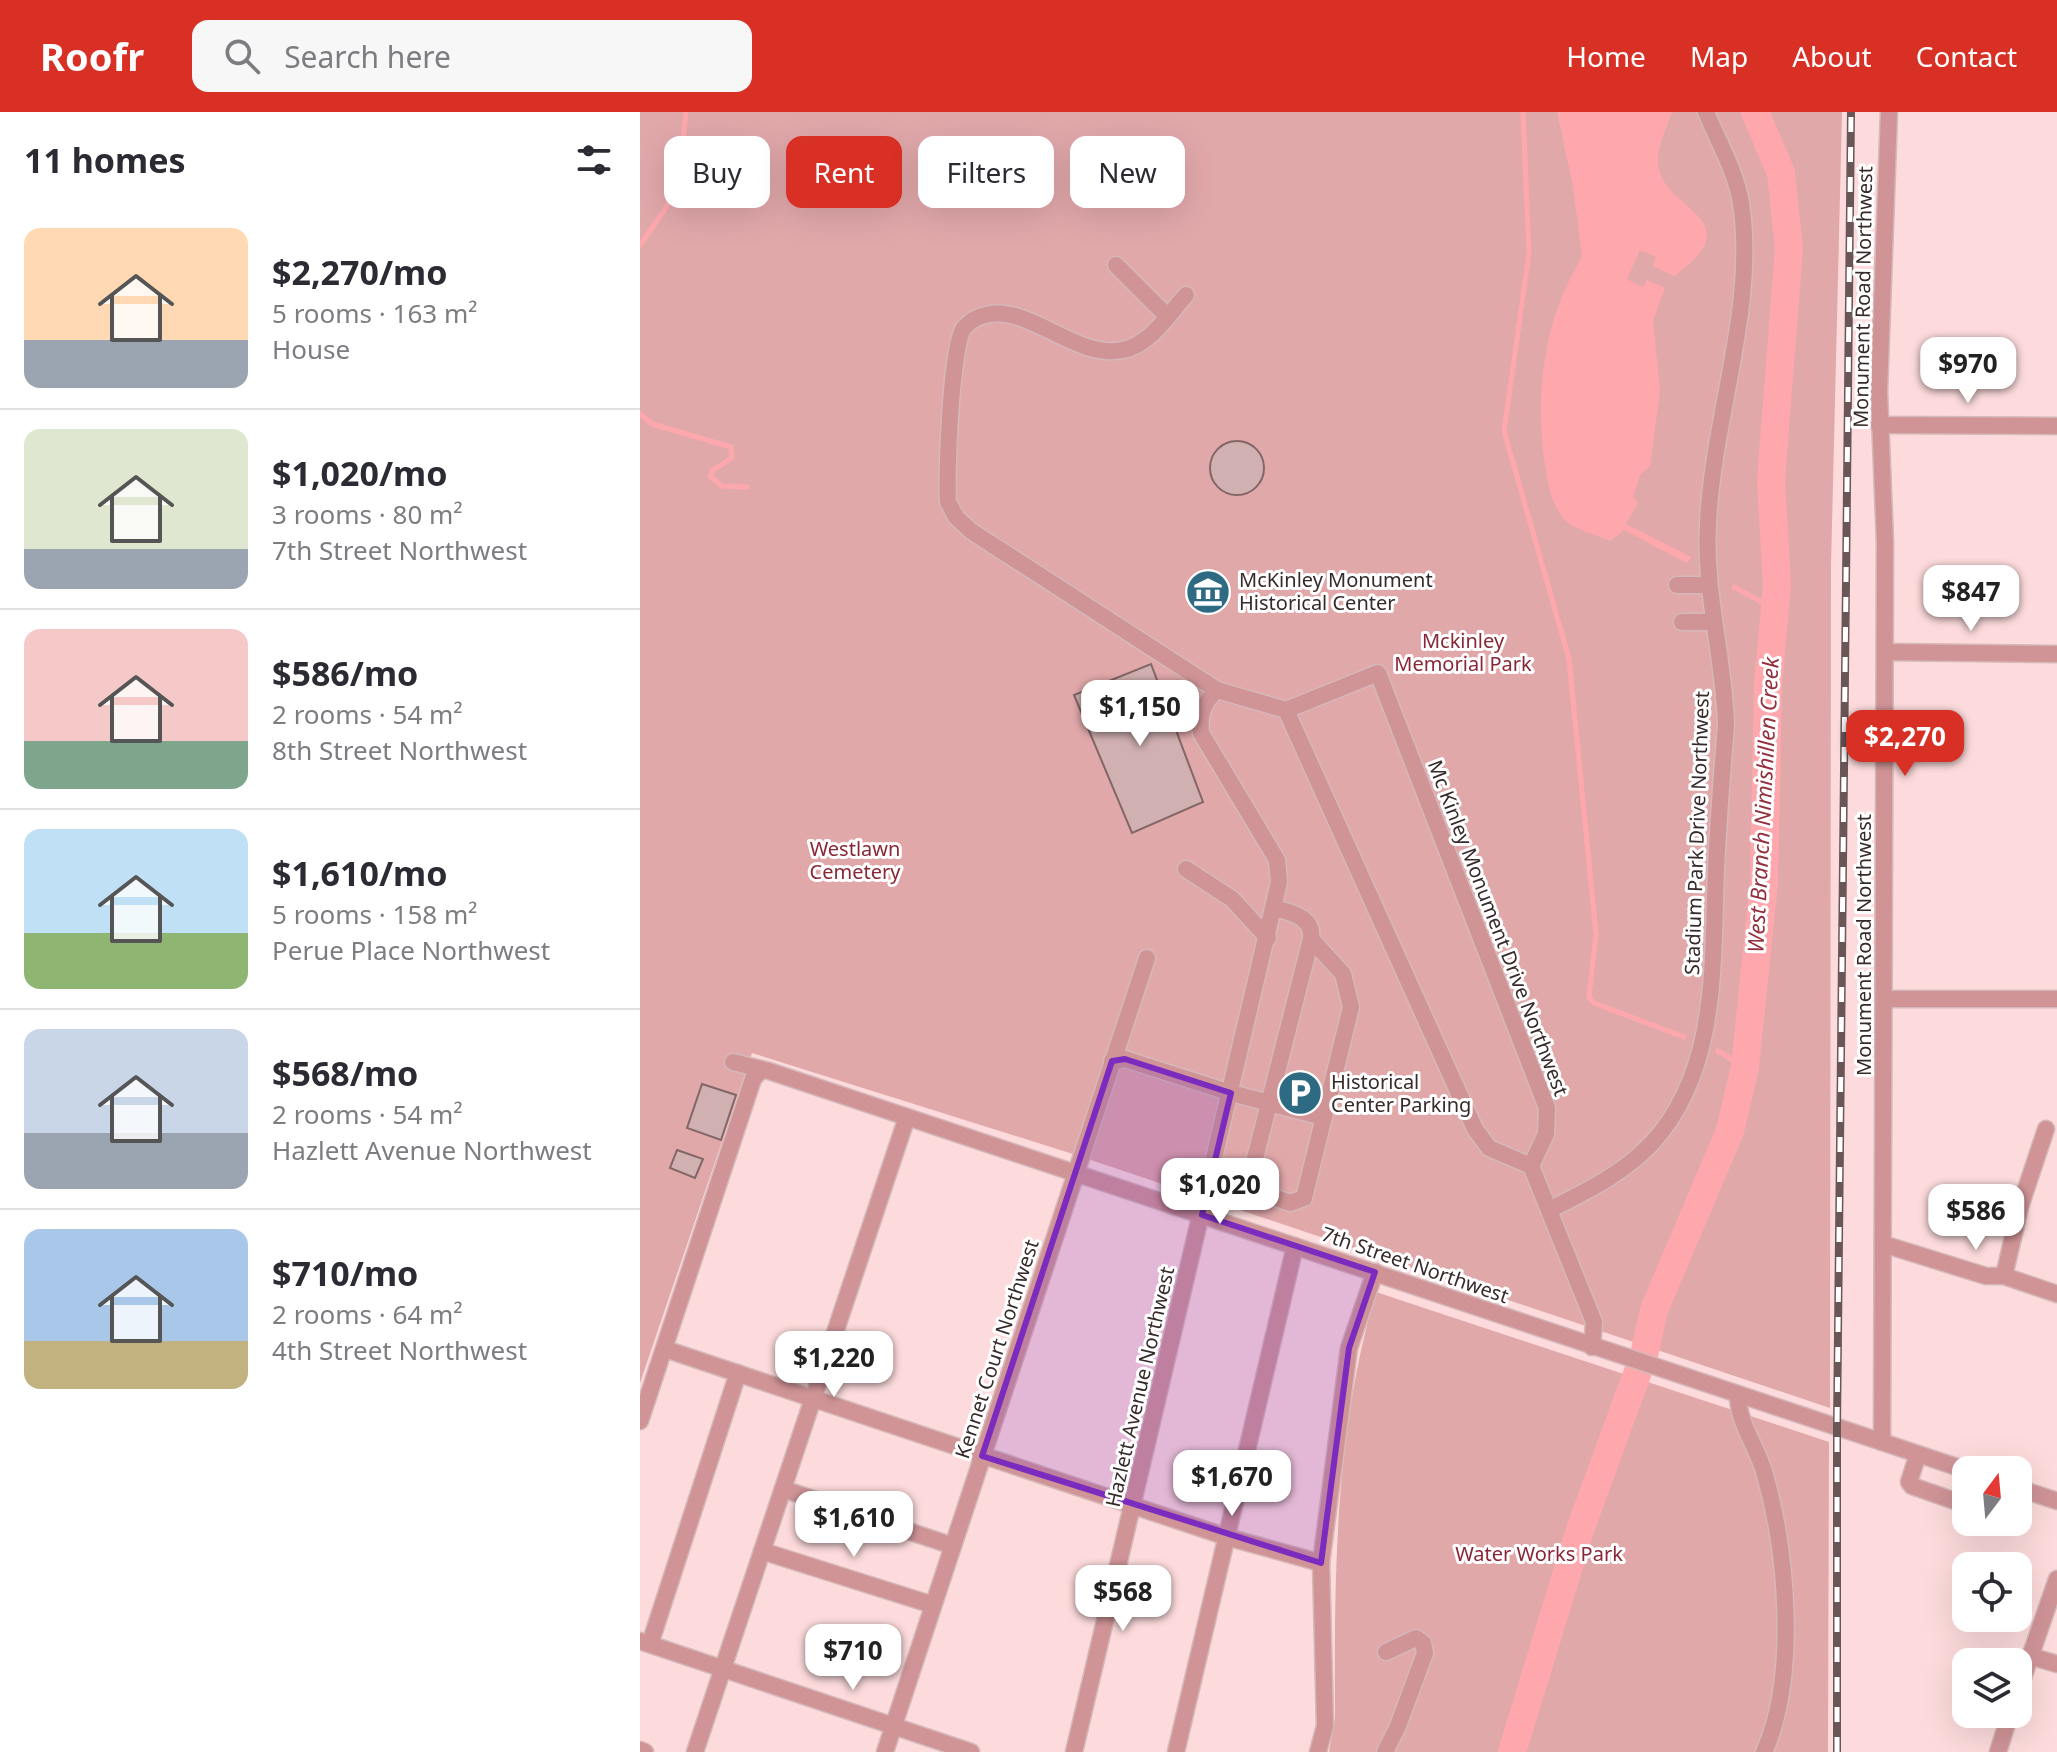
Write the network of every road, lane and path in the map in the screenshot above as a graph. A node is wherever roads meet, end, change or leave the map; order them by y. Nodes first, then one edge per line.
1 (1706, 112) edge
2 (1889, 112) edge
3 (1116, 265) dead end
4 (1186, 295) dead end
5 (1167, 316) junction
6 (1879, 425) junction
7 (2057, 426) edge
8 (1677, 585) dead end
9 (1709, 585) junction
10 (1682, 622) dead end
11 (1714, 622) junction
12 (1885, 652) junction
13 (2057, 654) edge
14 (1217, 690) junction
15 (1286, 710) junction
16 (1186, 869) dead end
17 (1273, 908) junction
18 (1268, 938) junction
19 (1311, 939) junction
20 (1147, 958) dead end
21 (1884, 999) junction
22 (2057, 999) edge
23 (1112, 1061) junction
24 (733, 1062) dead end
25 (760, 1071) junction
26 (1231, 1093) junction
27 (1270, 1103) junction
28 (907, 1117) junction
29 (1323, 1117) junction
30 (2046, 1129) dead end
31 (1531, 1166) junction
32 (1077, 1174) junction
33 (1551, 1209) junction
34 (1202, 1215) junction
35 (1883, 1244) junction
36 (1295, 1246) junction
37 (1375, 1272) junction
38 (2004, 1276) junction
39 (2057, 1294) edge
40 (665, 1349) junction
41 (1599, 1350) junction
42 (738, 1373) junction
43 (1738, 1395) junction
44 (814, 1398) junction
45 (640, 1421) edge
46 (1882, 1442) junction
47 (1918, 1454) junction
48 (982, 1456) junction
49 (1952, 1465) edge
50 (783, 1489) junction
51 (2032, 1493) edge
52 (1952, 1500) edge
53 (2057, 1501) edge
54 (1133, 1505) junction
55 (1227, 1537) junction
56 (953, 1546) junction
57 (762, 1551) junction
58 (1321, 1563) junction
59 (2055, 1590) edge
60 (933, 1605) junction
61 (645, 1642) edge
62 (2032, 1651) edge
63 (1386, 1652) dead end
64 (2032, 1657) edge
65 (2057, 1664) edge
66 (723, 1668) junction
67 (894, 1727) junction
68 (2006, 1728) edge
69 (695, 1752) edge
70 (885, 1752) edge
71 (971, 1752) edge
72 (1074, 1752) edge
73 (1176, 1752) edge
74 (1318, 1752) edge
75 (1385, 1752) edge
76 (1764, 1752) edge
77 (1998, 1752) edge

1 - 9 street, Stadium Park Drive Northwest
2 - 6 street, Monument Road Northwest
3 - 5 street
4 - 5 street
5 - 14 street
6 - 7 street
6 - 12 street, Monument Road Northwest
8 - 9 street
9 - 11 street, Stadium Park Drive Northwest
10 - 11 street
11 - 33 street, Stadium Park Drive Northwest
12 - 13 street
12 - 21 street, Monument Road Northwest
14 - 15 street
14 - 17 street, Hazlett Avenue Northwest
15 - 31 street
15 - 31 street, Mc Kinley Monument Drive Northwest
16 - 18 street
17 - 18 street, Hazlett Avenue Northwest
17 - 19 street
18 - 26 street, Hazlett Avenue Northwest
19 - 27 street
19 - 29 street
20 - 23 street, Kennet Court Northwest
21 - 22 street
21 - 35 street, Monument Road Northwest
23 - 26 street
23 - 32 street, Kennet Court Northwest
24 - 25 street
25 - 28 street, 7th Street Northwest
25 - 40 street
26 - 27 street
26 - 34 street, Hazlett Avenue Northwest
27 - 29 street
27 - 29 street
28 - 32 street, 7th Street Northwest
28 - 44 street
30 - 38 street
31 - 33 street
32 - 34 street, 7th Street Northwest
32 - 48 street, Kennet Court Northwest
33 - 41 street
34 - 36 street, 7th Street Northwest
34 - 54 street, Hazlett Avenue Northwest
35 - 38 street
35 - 46 street, Monument Road Northwest
36 - 37 street, 7th Street Northwest
36 - 55 street
37 - 41 street, 7th Street Northwest
37 - 58 street
38 - 39 street
40 - 42 street
40 - 45 street
41 - 43 street, 7th Street Northwest
42 - 44 street
42 - 61 street
43 - 46 street, 7th Street Northwest
43 - 76 street
44 - 48 street
44 - 50 street
46 - 47 street, 7th Street Northwest
47 - 49 street, 7th Street Northwest
47 - 52 street
48 - 54 street
48 - 56 street, Kennet Court Northwest
50 - 56 street
50 - 57 street
51 - 53 street
54 - 55 street
54 - 72 street, Hazlett Avenue Northwest
55 - 58 street
55 - 73 street
56 - 60 street, Kennet Court Northwest
57 - 60 street
57 - 66 street
58 - 74 street
59 - 62 street
60 - 67 street, Kennet Court Northwest
61 - 66 street
63 - 75 street
64 - 65 street
66 - 67 street
66 - 69 street
67 - 70 street, Kennet Court Northwest
67 - 71 street
68 - 77 street

